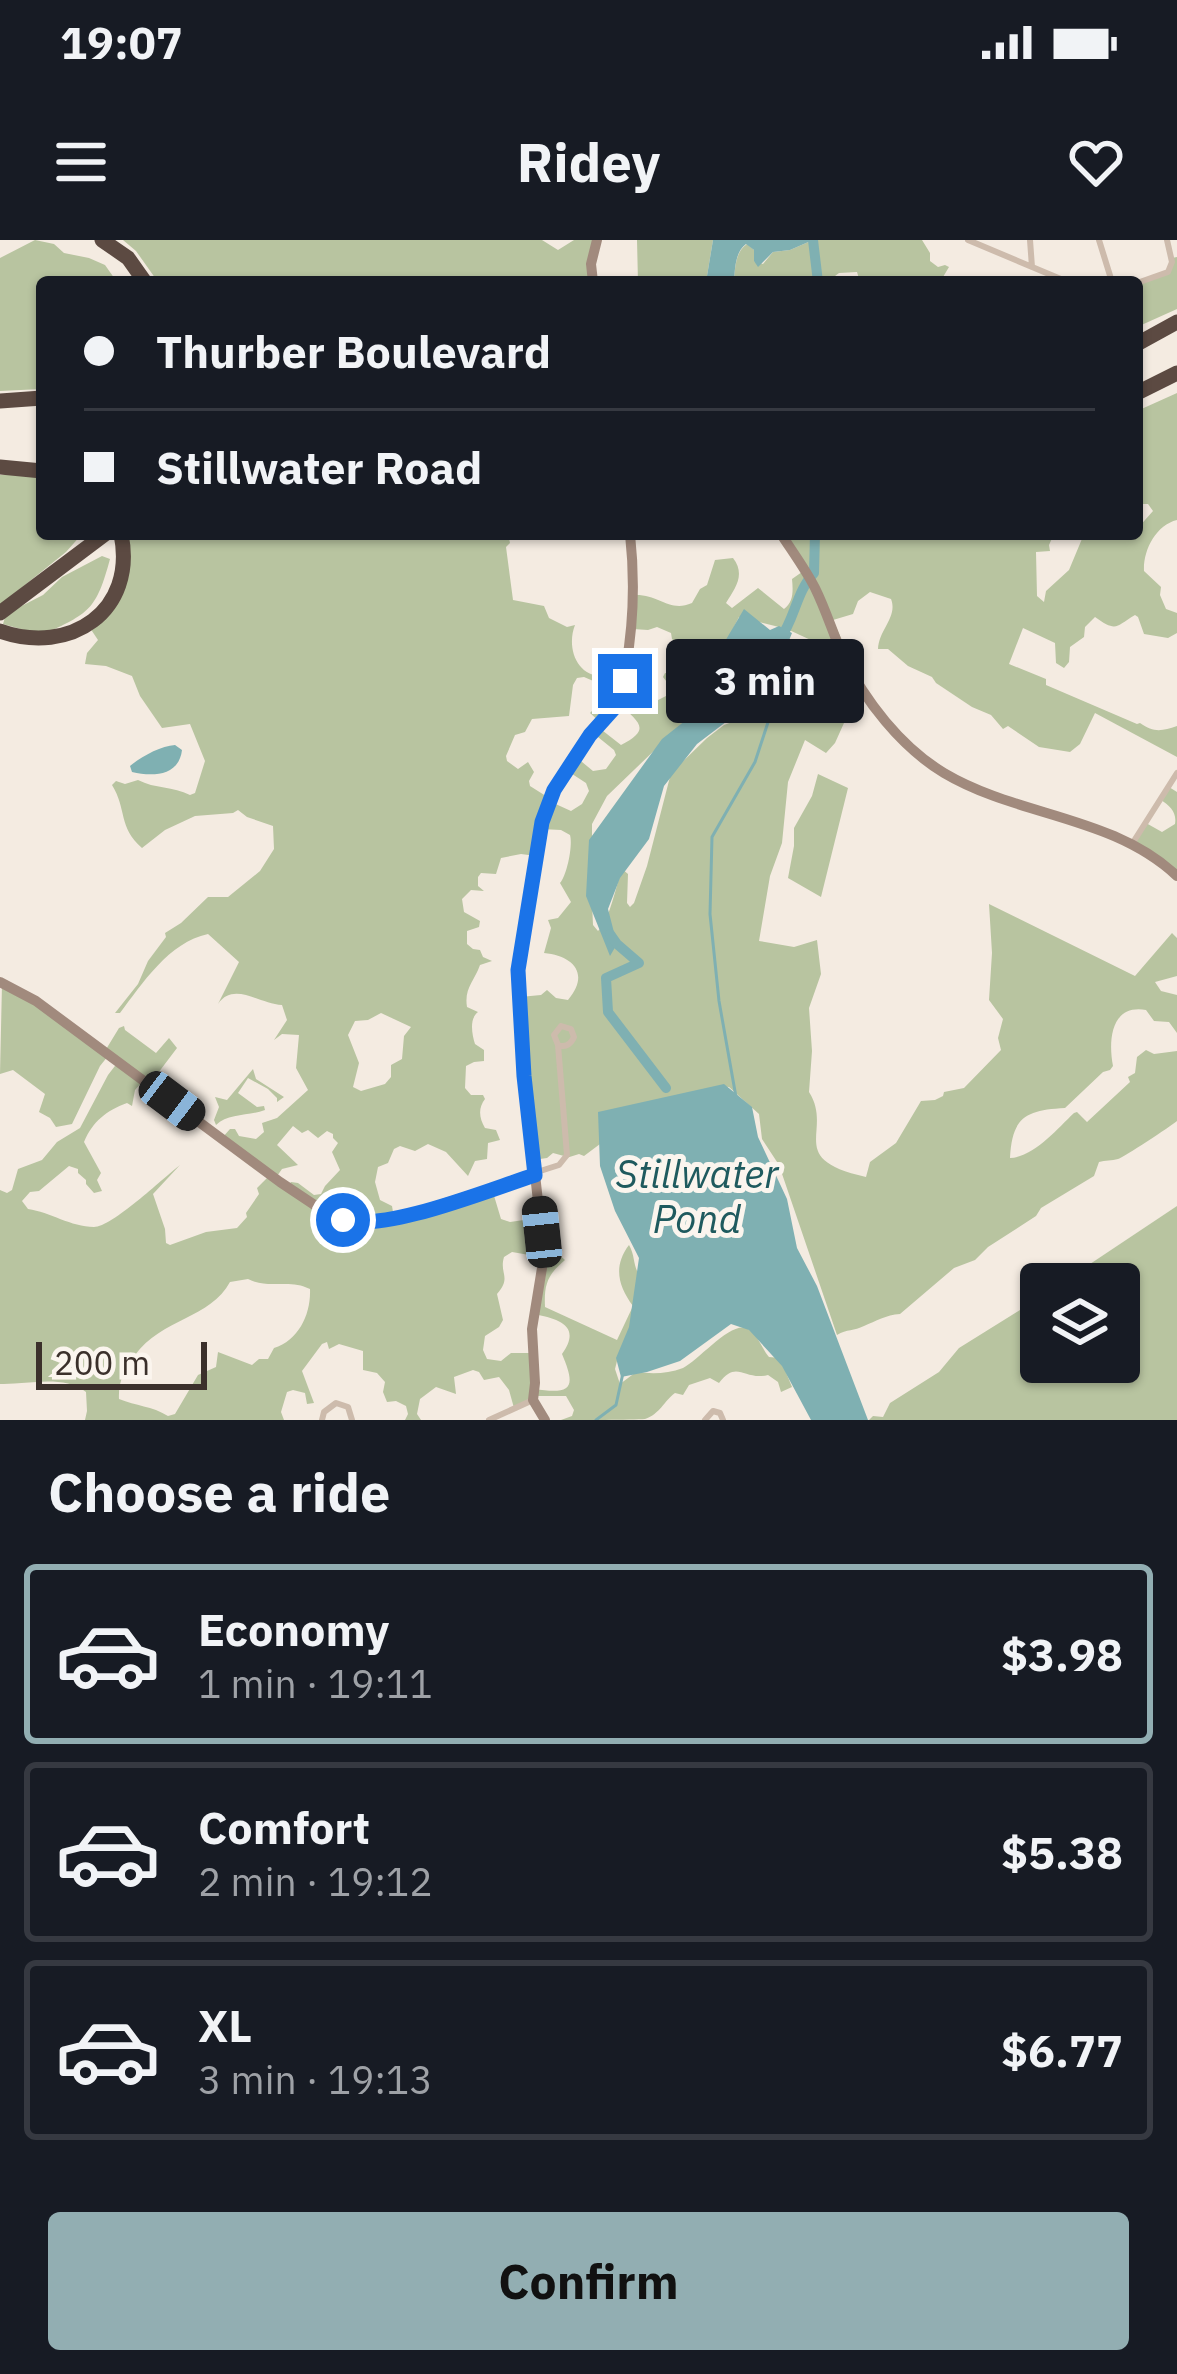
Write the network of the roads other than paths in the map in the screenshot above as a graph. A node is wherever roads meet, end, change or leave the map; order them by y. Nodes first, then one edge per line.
1 (102, 240) edge
2 (120, 240) edge
3 (596, 240) edge
4 (968, 240) edge
5 (1030, 240) edge
6 (1099, 240) edge
7 (1167, 240) edge
8 (1032, 267) junction
9 (140, 276) edge
10 (152, 276) edge
11 (593, 276) edge
12 (1051, 276) edge
13 (1110, 276) edge
14 (1143, 281) edge
15 (1177, 322) edge
16 (1143, 341) edge
17 (1177, 374) edge
18 (1143, 390) edge
19 (36, 399) edge
20 (0, 404) edge
21 (36, 407) edge
22 (0, 465) edge
23 (36, 467) edge
24 (98, 540) edge
25 (122, 540) edge
26 (630, 540) edge
27 (785, 540) edge
28 (1, 612) edge
29 (0, 632) edge
30 (1177, 773) edge
31 (1132, 844) junction
32 (1177, 876) edge
33 (0, 982) edge
34 (558, 1045) dead end
35 (534, 1174) junction
36 (533, 1400) junction
37 (323, 1416) edge
38 (352, 1420) edge
39 (489, 1420) edge
40 (545, 1420) edge
41 (705, 1420) edge
42 (723, 1420) edge

1 - 9 highway
2 - 10 highway
3 - 11 street
4 - 8 street
5 - 8 street
6 - 13 street
7 - 14 street
8 - 12 street
15 - 16 highway
17 - 18 highway
19 - 20 highway
20 - 21 highway
22 - 23 highway
24 - 28 highway
25 - 29 highway
26 - 35 street
27 - 31 street
30 - 31 street
31 - 32 street
33 - 35 street
34 - 35 street
35 - 36 street
36 - 39 street
36 - 40 street
37 - 38 street
41 - 42 street

